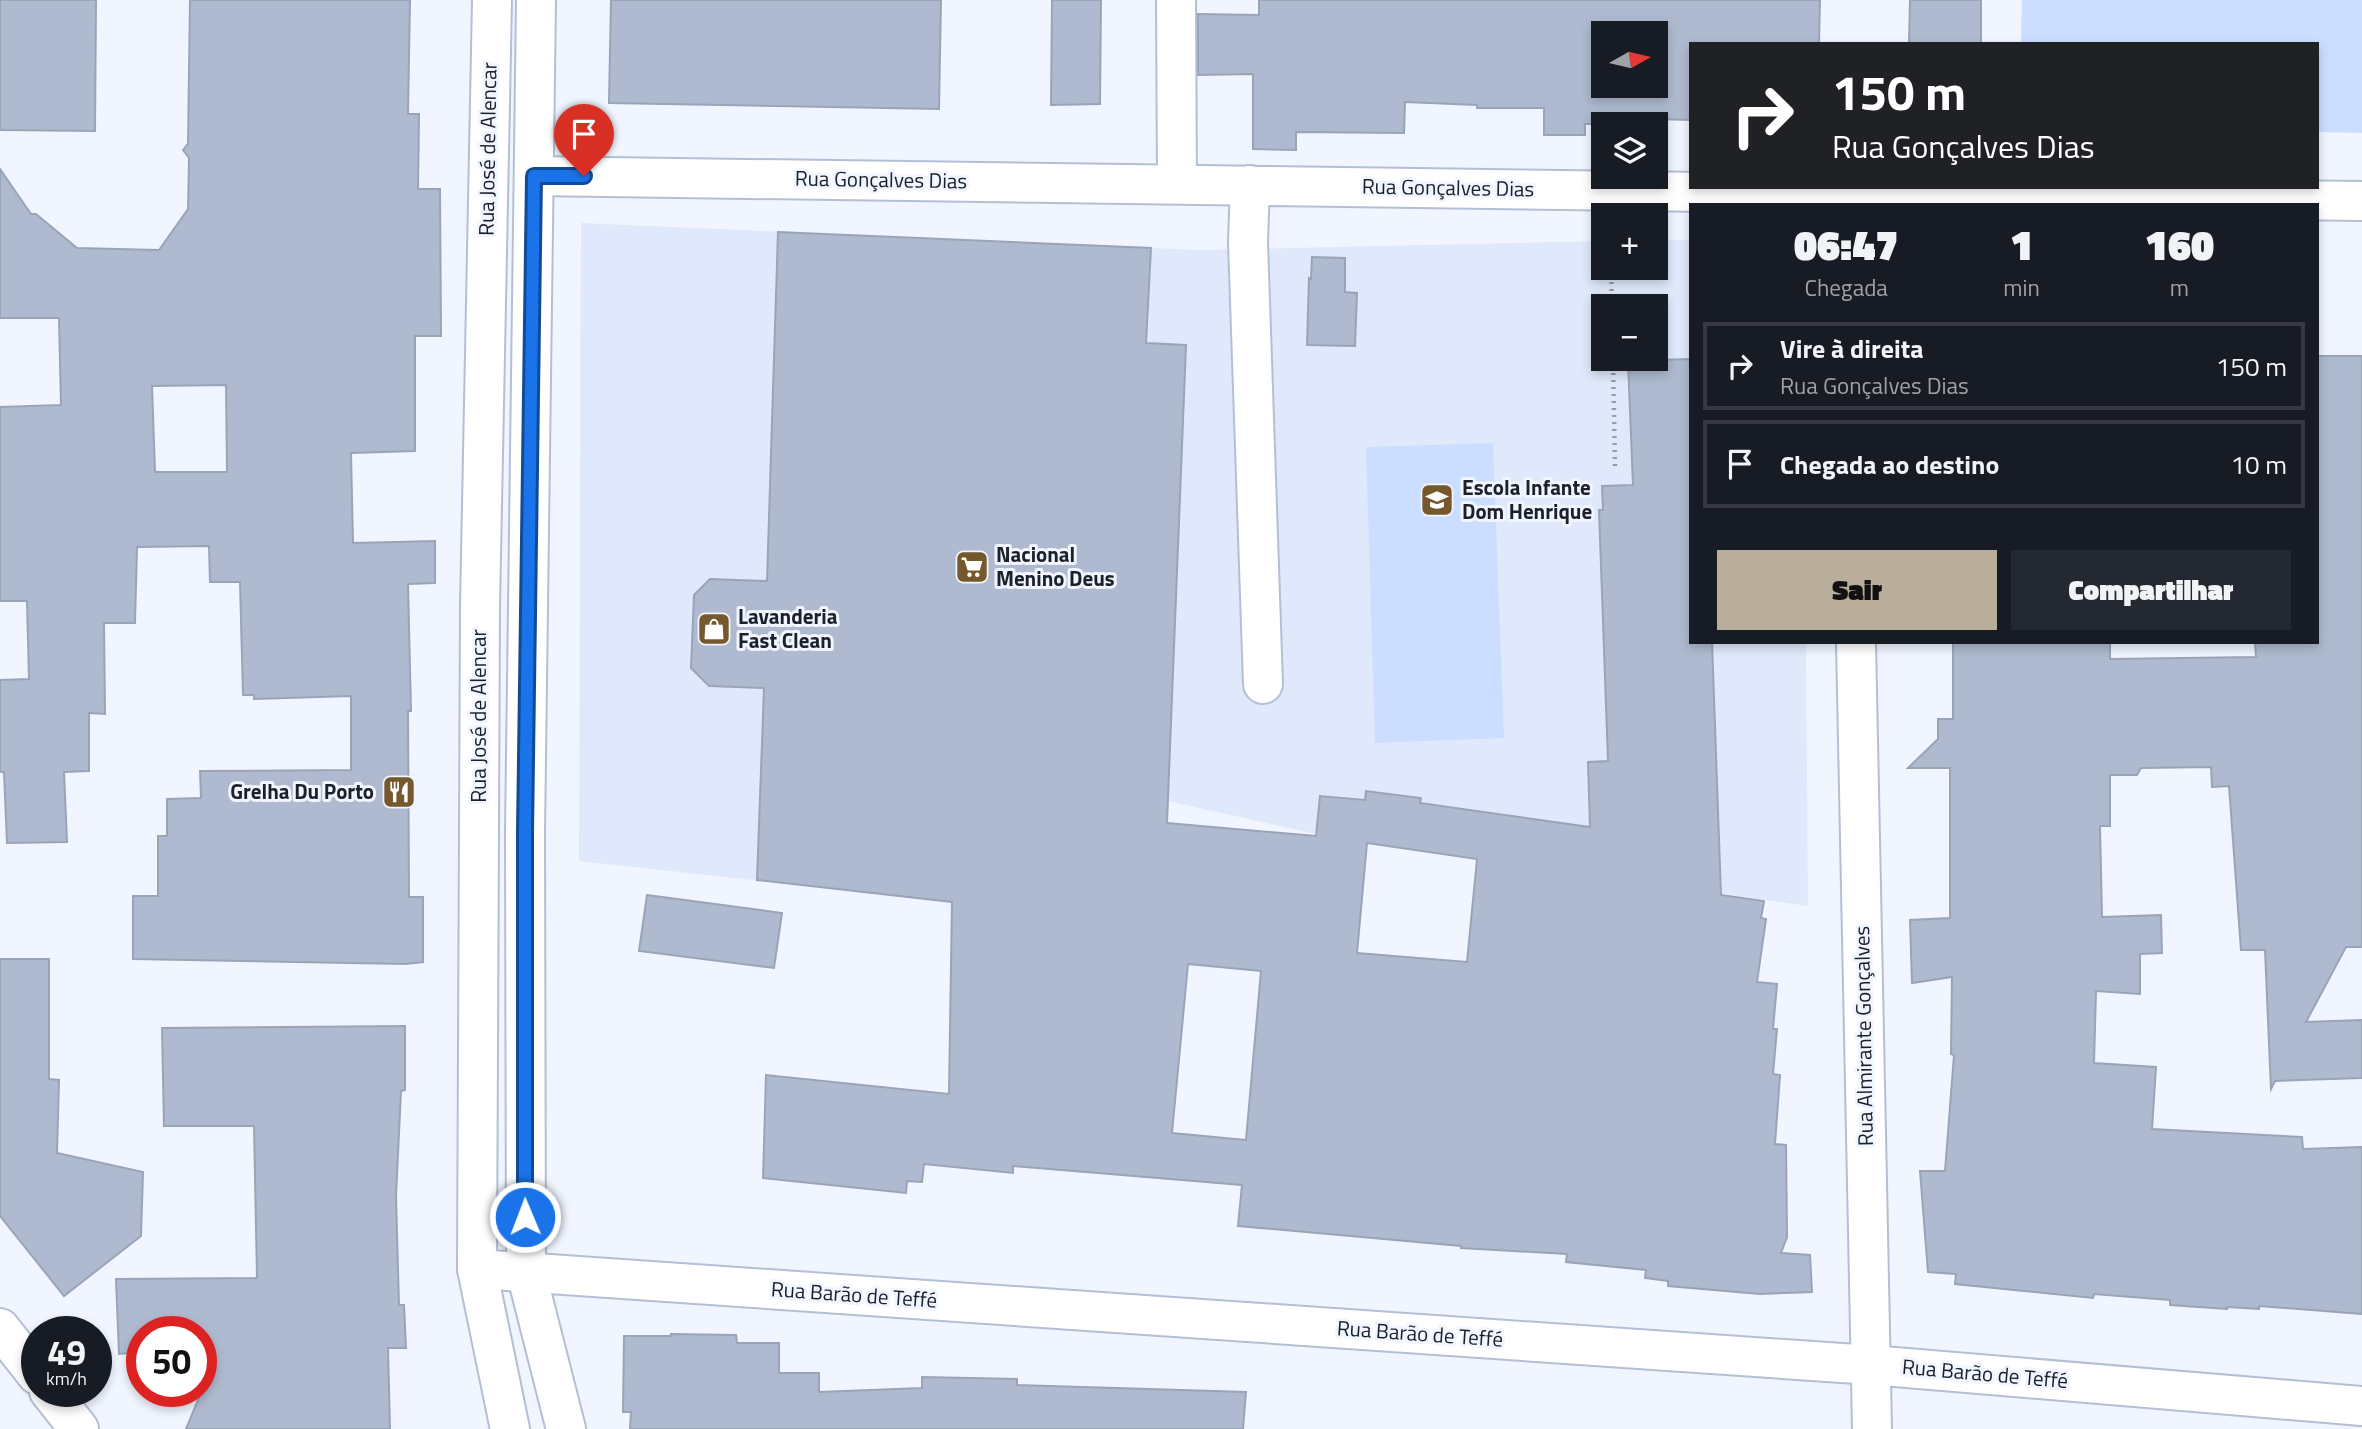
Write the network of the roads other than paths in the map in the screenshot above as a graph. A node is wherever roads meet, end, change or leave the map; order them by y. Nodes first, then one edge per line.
1 (492, 0) edge
2 (536, 0) edge
3 (1175, 0) edge
4 (490, 70) junction
5 (534, 176) junction
6 (1177, 184) junction
7 (1250, 185) junction
8 (1847, 199) edge
9 (2362, 201) edge
10 (486, 266) junction
11 (1856, 644) edge
12 (480, 677) junction
13 (1264, 684) dead end
14 (525, 832) junction
15 (477, 1269) junction
16 (526, 1272) junction
17 (0, 1328) edge
18 (21, 1355) edge
19 (1871, 1365) junction
20 (2362, 1406) edge
21 (62, 1407) edge
22 (79, 1429) edge
23 (510, 1429) edge
24 (566, 1429) edge
25 (1872, 1429) edge

1 - 4 street, Rua José de Alencar
2 - 5 street
3 - 6 street
4 - 5 street
4 - 10 street, Rua José de Alencar
5 - 6 street, Rua Gonçalves Dias
5 - 10 street
5 - 14 street
6 - 7 street, Rua Gonçalves Dias
7 - 8 street, Rua Gonçalves Dias
7 - 13 street
8 - 9 street, Rua Gonçalves Dias
10 - 12 street, Rua José de Alencar
11 - 19 street, Rua Almirante Gonçalves
12 - 14 street
12 - 15 street, Rua José de Alencar
14 - 16 street
15 - 16 street, Rua Barão de Teffé
15 - 23 street, Rua José de Alencar
16 - 19 street, Rua Barão de Teffé
16 - 24 street
17 - 18 street
19 - 20 street, Rua Barão de Teffé
19 - 25 street, Rua Almirante Gonçalves
21 - 22 street

